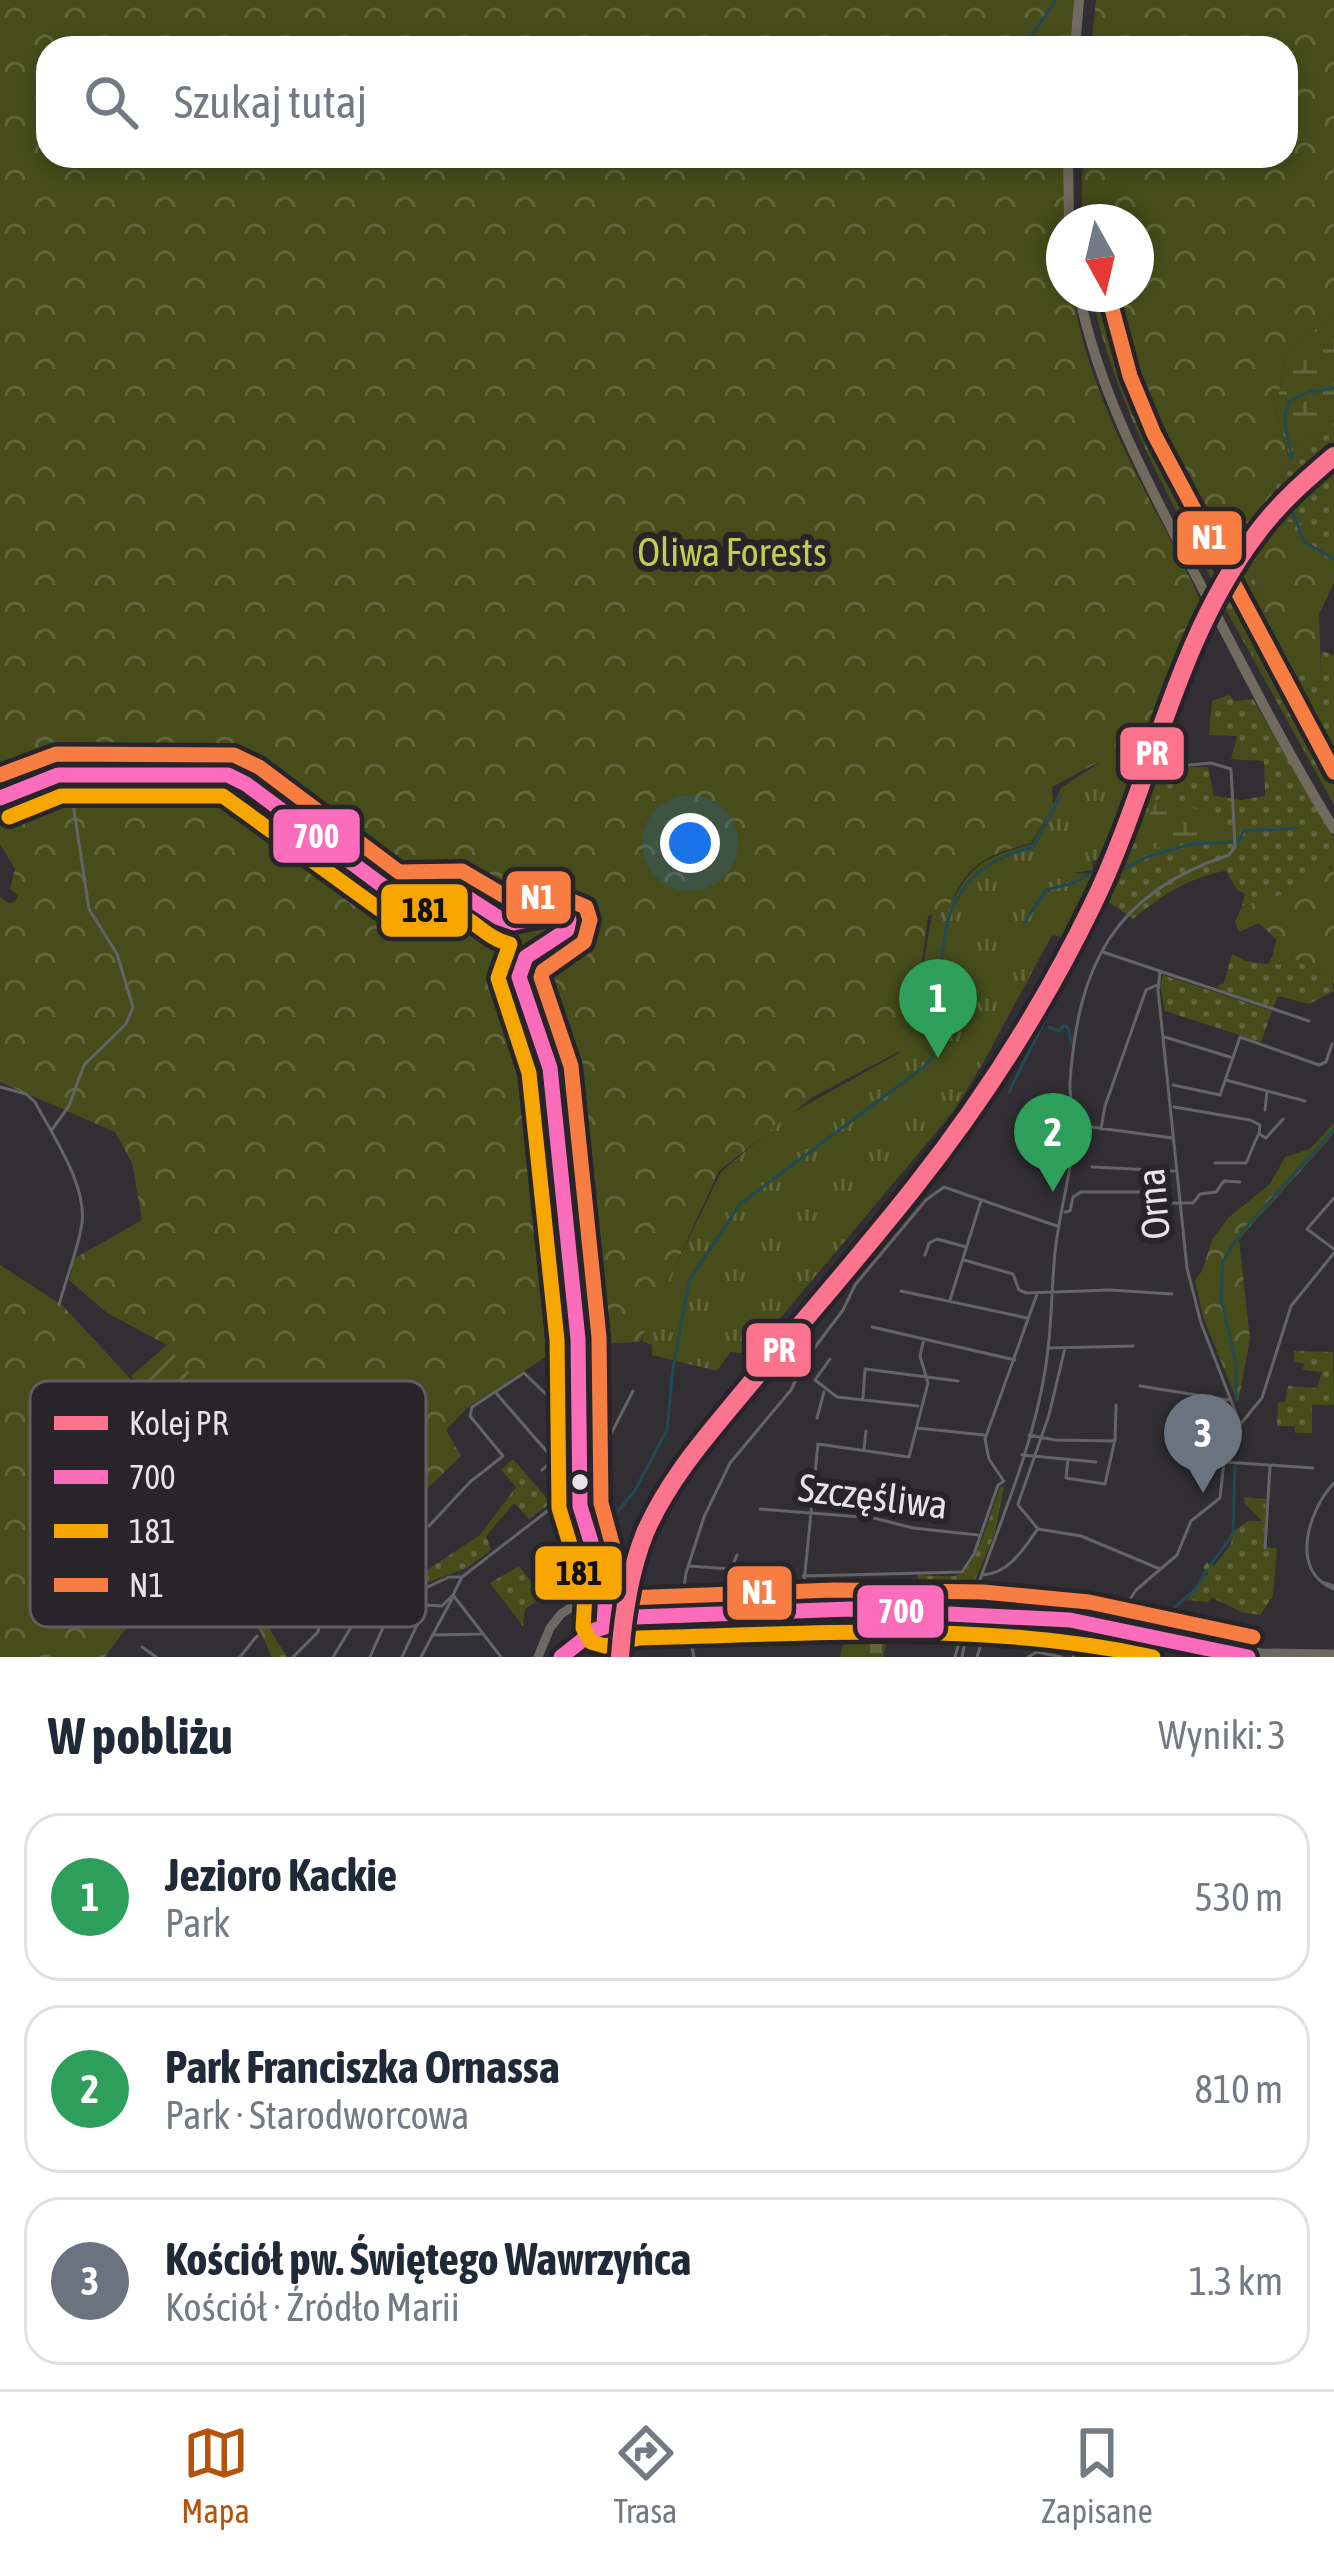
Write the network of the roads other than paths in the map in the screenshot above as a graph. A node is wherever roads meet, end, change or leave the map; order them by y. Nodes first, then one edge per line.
1 (1082, 0) edge
2 (1079, 36) edge
3 (1071, 168) edge
4 (1072, 204) edge
5 (1086, 312) edge
6 (1224, 621) junction
7 (1179, 766) dead end
8 (69, 775) junction
9 (0, 798) edge
10 (1334, 817) edge
11 (1334, 829) edge
12 (1101, 951) junction
13 (1160, 972) junction
14 (1157, 986) junction
15 (1309, 1021) dead end
16 (1166, 1037) junction
17 (1332, 1044) edge
18 (1232, 1058) junction
19 (1225, 1080) junction
20 (1170, 1085) junction
21 (0, 1087) edge
22 (1267, 1090) junction
23 (1304, 1100) dead end
24 (1173, 1107) junction
25 (1283, 1120) dead end
26 (1075, 1125) junction
27 (1260, 1125) junction
28 (1101, 1129) junction
29 (51, 1131) junction
30 (1259, 1133) junction
31 (1174, 1138) junction
32 (1215, 1163) dead end
33 (1092, 1167) dead end
34 (1177, 1172) junction
35 (1240, 1182) dead end
36 (1334, 1198) edge
37 (982, 1199) junction
38 (1181, 1203) junction
39 (1061, 1212) junction
40 (1058, 1226) junction
41 (967, 1248) junction
42 (1334, 1251) edge
43 (925, 1256) dead end
44 (964, 1259) junction
45 (901, 1291) dead end
46 (1052, 1293) junction
47 (1037, 1294) junction
48 (1172, 1294) dead end
49 (949, 1302) junction
50 (58, 1305) dead end
51 (1027, 1318) junction
52 (872, 1327) dead end
53 (924, 1340) junction
54 (1133, 1346) dead end
55 (1047, 1348) junction
56 (1065, 1348) junction
57 (830, 1359) dead end
58 (1015, 1360) junction
59 (927, 1377) junction
60 (958, 1381) dead end
61 (1140, 1386) dead end
62 (826, 1390) junction
63 (633, 1391) dead end
64 (495, 1392) junction
65 (863, 1400) junction
66 (1229, 1400) junction
67 (1116, 1405) dead end
68 (922, 1406) junction
69 (817, 1418) dead end
70 (1240, 1424) junction
71 (917, 1428) junction
72 (866, 1431) dead end
73 (581, 1433) junction
74 (986, 1435) junction
75 (1028, 1435) junction
76 (1041, 1438) junction
77 (1114, 1441) junction
78 (863, 1450) junction
79 (1022, 1455) junction
80 (1034, 1456) junction
81 (1068, 1459) junction
82 (1096, 1462) dead end
83 (1223, 1462) junction
84 (1270, 1464) junction
85 (1313, 1468) dead end
86 (542, 1470) dead end
87 (1004, 1481) junction
88 (1334, 1483) edge
89 (1013, 1484) junction
90 (580, 1493) junction
91 (1007, 1503) junction
92 (1018, 1504) junction
93 (760, 1509) dead end
94 (812, 1515) junction
95 (429, 1526) dead end
96 (1038, 1529) junction
97 (980, 1535) junction
98 (1265, 1548) dead end
99 (736, 1555) dead end
100 (688, 1566) junction
101 (1161, 1570) junction
102 (803, 1576) junction
103 (983, 1576) junction
104 (462, 1577) junction
105 (426, 1588) edge
106 (1334, 1588) edge
107 (453, 1595) junction
108 (611, 1598) junction
109 (802, 1604) junction
110 (426, 1606) edge
111 (972, 1609) junction
112 (686, 1610) junction
113 (608, 1624) junction
114 (1113, 1624) junction
115 (987, 1626) dead end
116 (319, 1627) edge
117 (350, 1627) edge
118 (383, 1627) edge
119 (415, 1627) edge
120 (483, 1633) junction
121 (433, 1635) junction
122 (257, 1636) dead end
123 (1155, 1637) junction
124 (1106, 1640) junction
125 (142, 1647) dead end
126 (1334, 1654) edge
127 (156, 1657) edge
128 (240, 1657) edge
129 (293, 1657) edge
130 (333, 1657) edge
131 (370, 1657) edge
132 (402, 1657) edge
133 (422, 1657) edge
134 (502, 1657) edge
135 (538, 1657) edge
136 (561, 1657) edge
137 (606, 1657) edge
138 (694, 1657) edge
139 (955, 1657) edge
140 (962, 1657) edge
141 (977, 1657) edge
142 (1028, 1657) edge
143 (1061, 1657) edge
144 (1073, 1657) edge
145 (1097, 1657) edge
146 (1146, 1657) edge
147 (1248, 1657) edge

1 - 2 highway
3 - 4 highway
5 - 6 highway
6 - 10 highway
6 - 11 highway
7 - 12 street
8 - 9 main road
8 - 29 street
8 - 73 main road
12 - 13 street
12 - 26 street
13 - 14 street, Orna
13 - 15 street
14 - 16 street, Orna
14 - 28 street
16 - 18 street
16 - 20 street, Orna
17 - 18 street
18 - 19 street
19 - 20 street
19 - 22 street
20 - 24 street, Orna
21 - 29 street
22 - 23 street
22 - 27 street
24 - 27 street
24 - 31 street, Orna
25 - 30 street
26 - 28 street
26 - 39 street
27 - 30 street
28 - 31 street
29 - 50 street
30 - 32 street
31 - 34 street, Orna
33 - 34 street
34 - 38 street, Orna
35 - 38 street
36 - 42 street
37 - 40 street
37 - 41 street
37 - 100 street
38 - 39 street
38 - 66 street, Orna
39 - 40 street
40 - 46 street
41 - 43 street
41 - 44 street
42 - 70 street
44 - 47 street
44 - 49 street
45 - 49 street
46 - 47 street
46 - 48 street
46 - 55 street
47 - 51 street
49 - 51 street
51 - 58 street
52 - 53 street
53 - 58 street
53 - 59 street
54 - 56 street
55 - 56 street
55 - 75 street
56 - 76 street
57 - 62 street
58 - 74 street
59 - 60 street
59 - 65 street
59 - 68 street
61 - 66 street
62 - 65 street
62 - 69 street
63 - 90 street
64 - 73 street
64 - 86 street
64 - 95 street
65 - 68 street
66 - 70 street, Orna
67 - 77 street
68 - 71 street
70 - 83 street
71 - 74 street
71 - 78 street
72 - 78 street
73 - 90 main road
74 - 87 street
75 - 76 street
75 - 79 street
76 - 77 street
76 - 80 street
77 - 81 street
78 - 94 street
79 - 80 street
79 - 89 street
80 - 81 street
80 - 92 street
81 - 82 street
83 - 84 street
83 - 101 street
84 - 85 street
84 - 98 street
87 - 89 street
87 - 97 street
88 - 106 street
89 - 91 street
90 - 104 street
90 - 108 main road
91 - 92 street
91 - 103 street
92 - 96 street
93 - 94 street, Szczęśliwa
94 - 97 street, Szczęśliwa
94 - 102 street
96 - 101 street
96 - 103 street
97 - 102 street
99 - 100 street
100 - 112 street
101 - 114 street
102 - 109 street
103 - 111 street
104 - 105 street
104 - 107 street
107 - 110 street
107 - 120 street
107 - 121 street
108 - 112 main road
108 - 113 main road
108 - 135 main road
109 - 111 main road
109 - 112 main road
111 - 112 main road
111 - 114 main road
111 - 139 street
111 - 140 street
112 - 113 main road
112 - 138 street
113 - 136 main road
113 - 137 main road
114 - 123 main road
114 - 124 street
114 - 126 main road
115 - 141 street
116 - 129 street
117 - 130 street
118 - 131 street
119 - 132 street
120 - 121 street
120 - 134 street
121 - 133 street
122 - 128 street
123 - 146 street
123 - 147 main road
124 - 144 street
124 - 145 street
125 - 127 street
142 - 143 street

